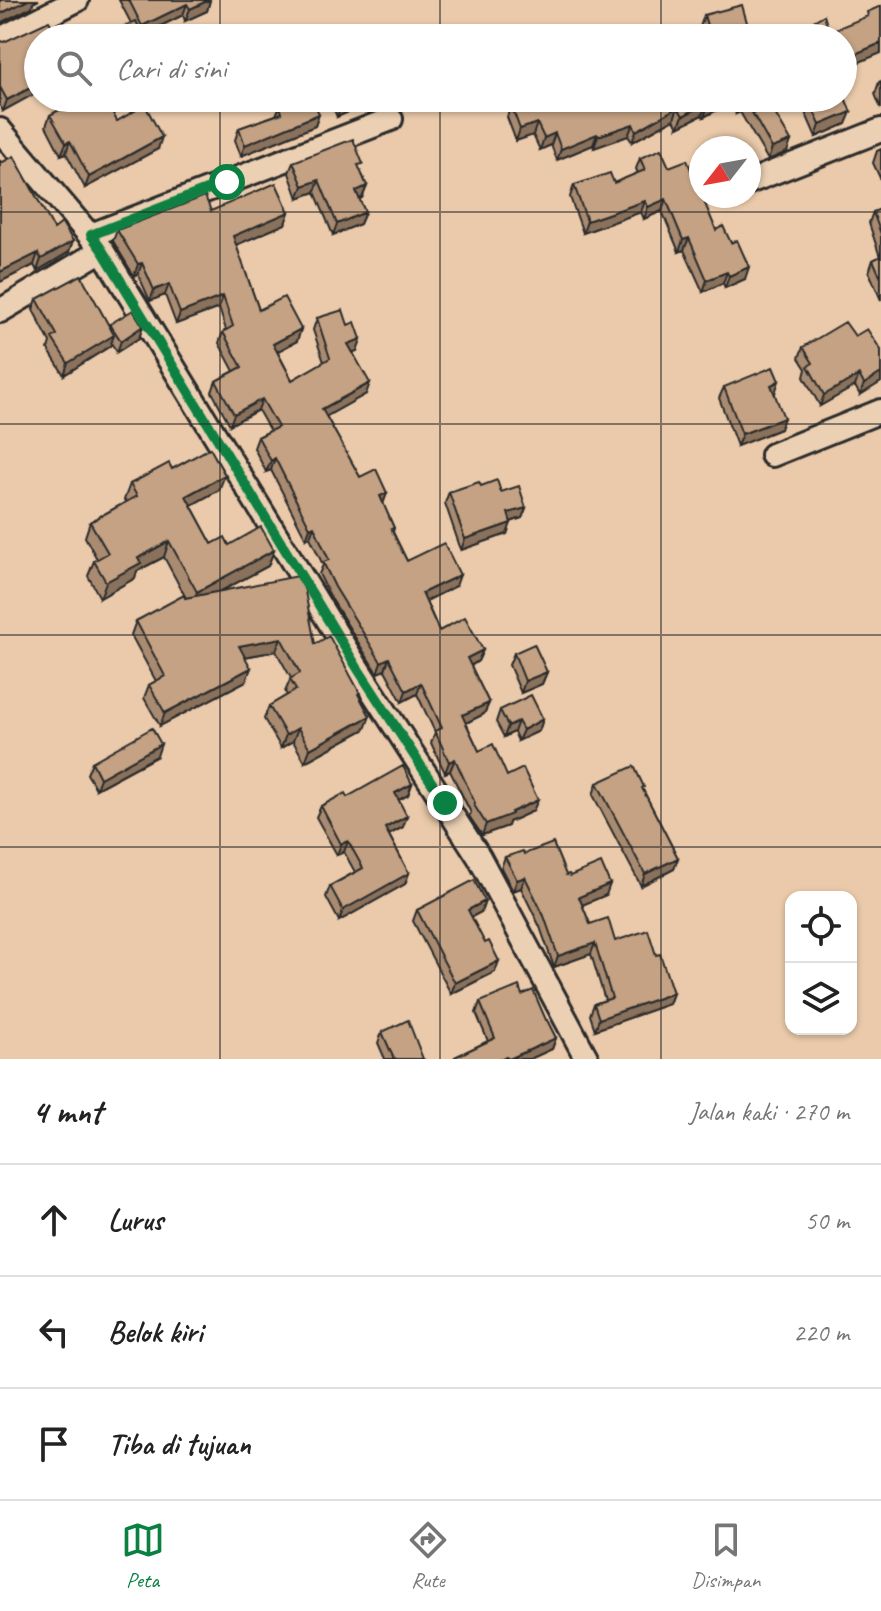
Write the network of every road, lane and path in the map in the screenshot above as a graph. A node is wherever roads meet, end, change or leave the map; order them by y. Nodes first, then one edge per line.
1 (77, 0) edge
2 (30, 24) edge
3 (24, 27) edge
4 (0, 39) edge
5 (391, 119) dead end
6 (0, 130) edge
7 (881, 130) edge
8 (761, 177) edge
9 (96, 242) junction
10 (0, 311) edge
11 (881, 411) edge
12 (772, 455) dead end
13 (587, 1059) edge

1 - 2 street
3 - 4 street
5 - 9 street
6 - 9 street
7 - 8 street
9 - 10 street
9 - 13 street
11 - 12 street

